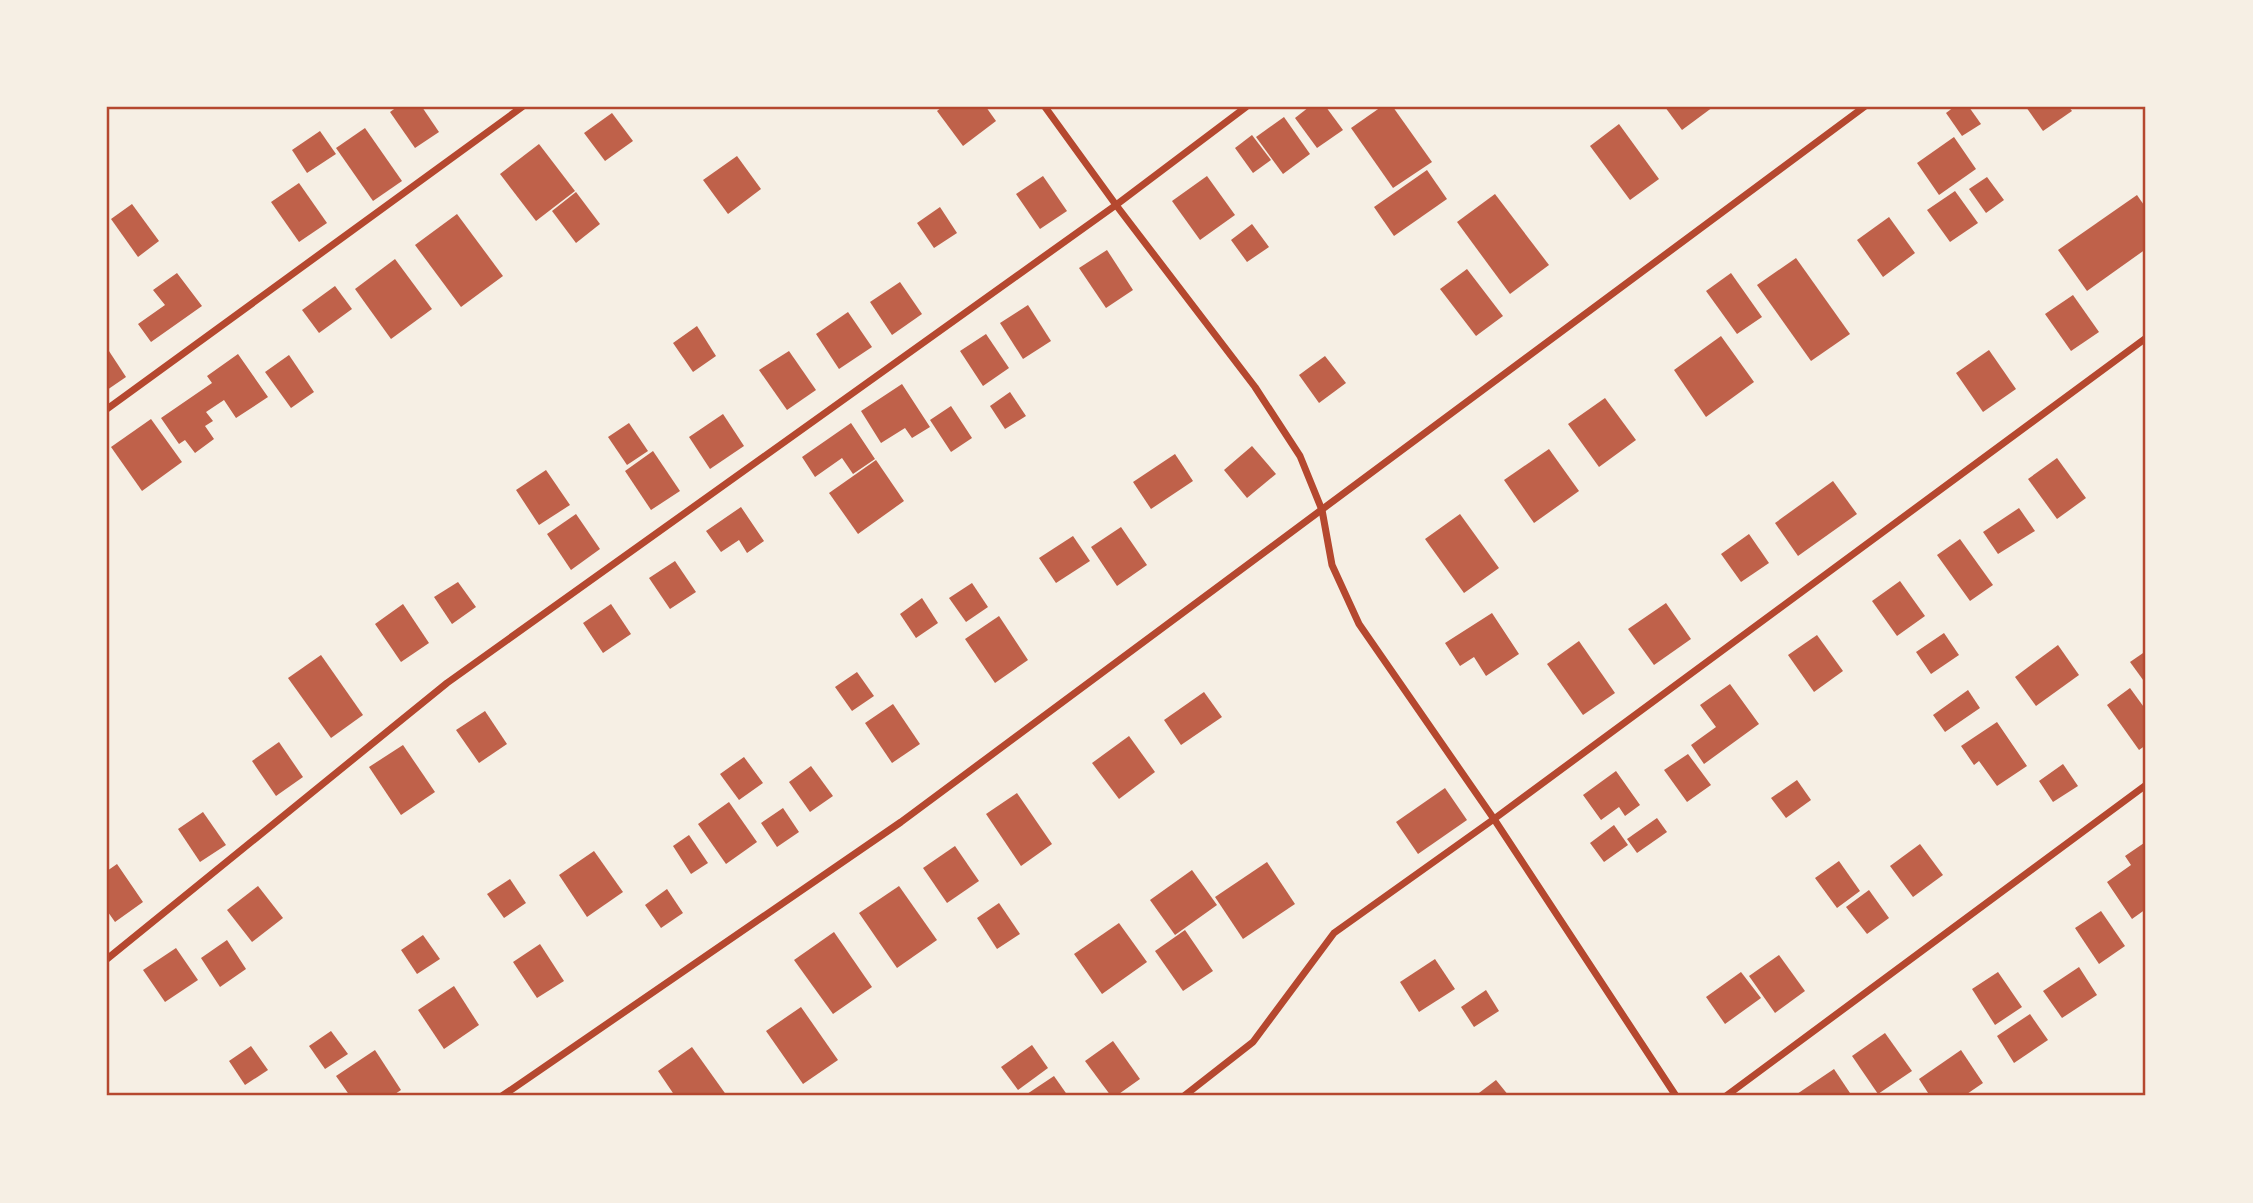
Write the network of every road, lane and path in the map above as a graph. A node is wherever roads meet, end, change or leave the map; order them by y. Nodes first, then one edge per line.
1 (522, 107) edge
2 (1045, 107) edge
3 (1246, 107) edge
4 (1864, 107) edge
5 (1116, 205) junction
6 (2146, 338) edge
7 (107, 409) edge
8 (1322, 510) junction
9 (2146, 785) edge
10 (1494, 819) junction
11 (107, 959) edge
12 (502, 1096) edge
13 (1184, 1096) edge
14 (1676, 1096) edge
15 (1726, 1096) edge

1 - 7 street
2 - 5 street
3 - 5 street
4 - 8 street
5 - 8 street
5 - 11 street
6 - 10 street
8 - 10 street
8 - 12 street
9 - 15 street
10 - 13 street
10 - 14 street

